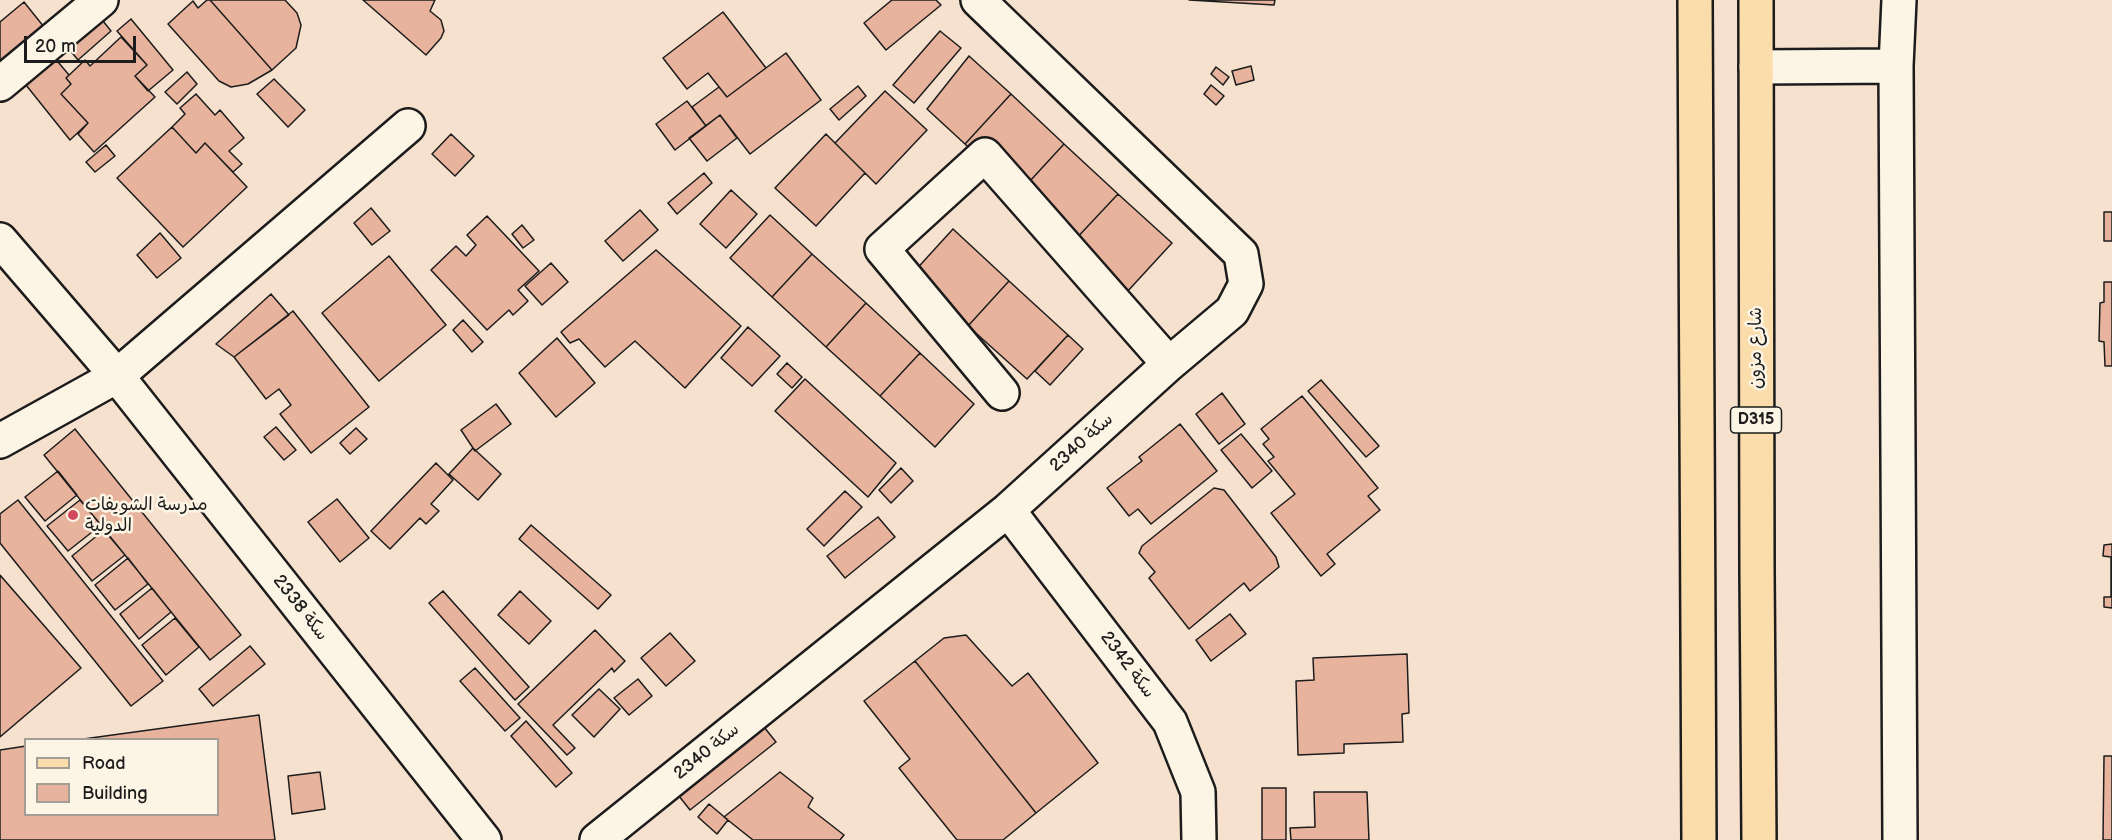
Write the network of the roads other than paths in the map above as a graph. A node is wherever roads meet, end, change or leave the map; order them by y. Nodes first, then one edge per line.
1 (101, 0) edge
2 (978, 0) edge
3 (1695, 0) edge
4 (1756, 0) edge
5 (1899, 0) edge
6 (1896, 66) junction
7 (1756, 68) junction
8 (0, 84) edge
9 (408, 126) dead end
10 (0, 240) edge
11 (1169, 364) junction
12 (117, 376) junction
13 (1002, 393) dead end
14 (0, 441) edge
15 (1008, 510) junction
16 (484, 840) edge
17 (597, 840) edge
18 (1199, 840) edge
19 (1699, 840) edge
20 (1759, 840) edge
21 (1900, 840) edge

1 - 8 street
2 - 11 street, سكة 2340
3 - 19 main road
4 - 7 main road, شارع مزون / D315
5 - 6 street
6 - 7 street
6 - 21 street
7 - 20 main road, شارع مزون / D315
9 - 12 street
10 - 12 street, سكة 2338
11 - 13 street
11 - 15 street, سكة 2340
12 - 14 street
12 - 16 street, سكة 2338
15 - 17 street, سكة 2340
15 - 18 street, سكة 2342

